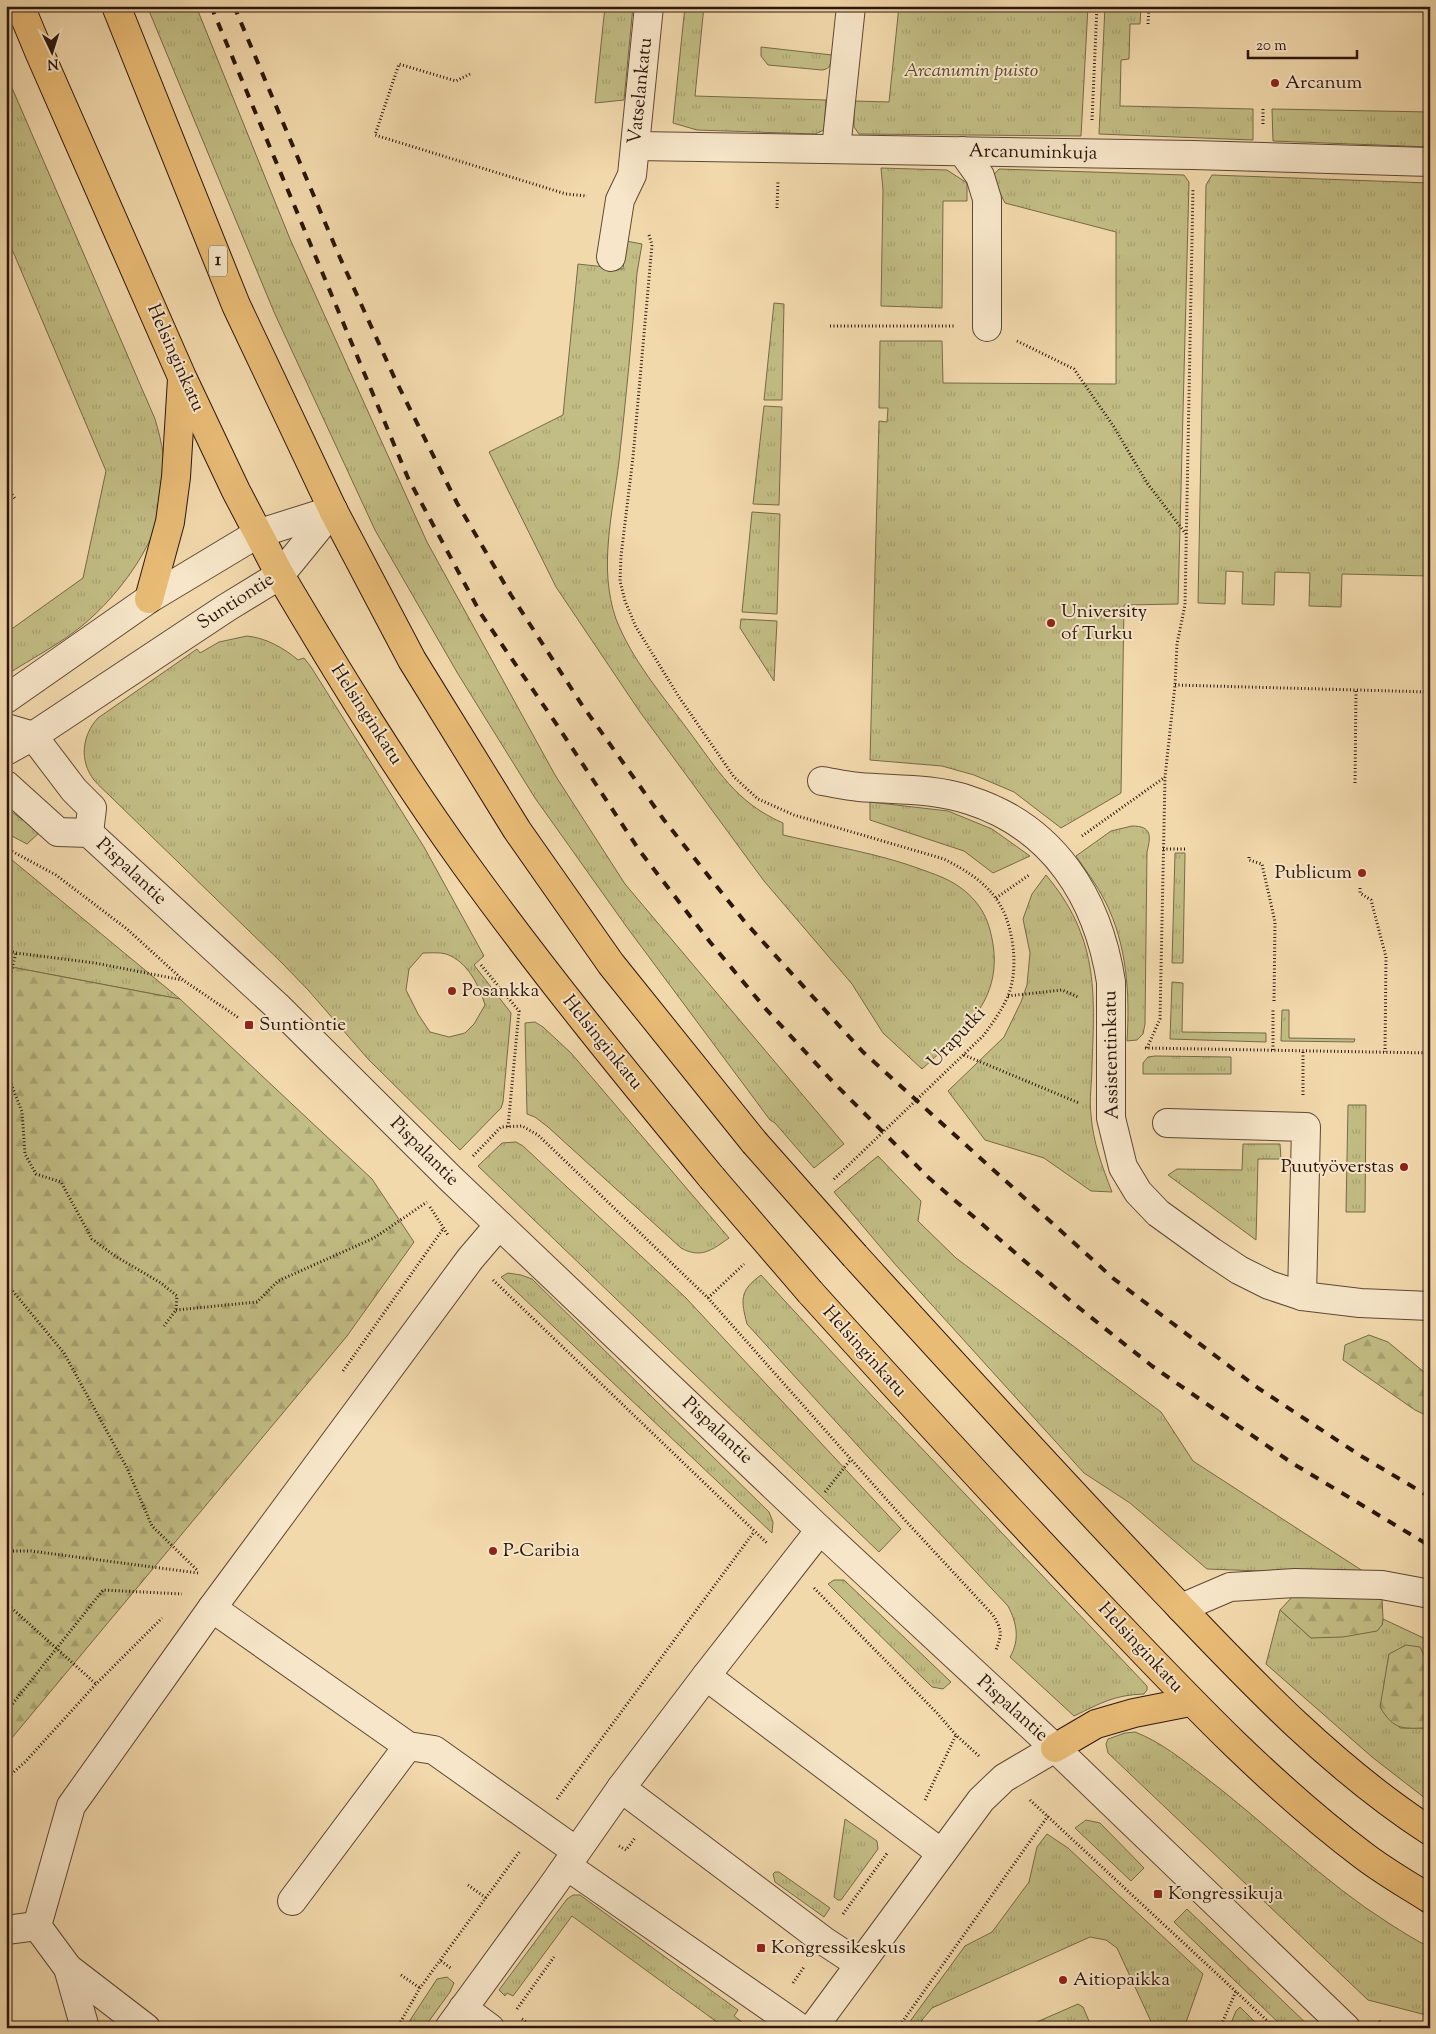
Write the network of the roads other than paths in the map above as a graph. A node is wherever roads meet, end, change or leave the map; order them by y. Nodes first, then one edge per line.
1 (20, 6) edge
2 (116, 6) edge
3 (649, 6) edge
4 (851, 6) edge
5 (635, 146) junction
6 (836, 149) junction
7 (962, 152) junction
8 (1430, 162) edge
9 (611, 256) dead end
10 (987, 326) road end
11 (182, 377) junction
12 (332, 510) junction
13 (257, 534) junction
14 (280, 575) junction
15 (150, 600) junction
16 (6, 699) edge
17 (6, 728) edge
18 (33, 736) junction
19 (6, 751) edge
20 (822, 781) dead end
21 (6, 784) edge
22 (89, 833) junction
23 (1167, 1123) dead end
24 (499, 1225) junction
25 (1302, 1296) junction
26 (1430, 1306) edge
27 (813, 1522) junction
28 (1430, 1594) edge
29 (212, 1608) junction
30 (1182, 1608) junction
31 (706, 1676) junction
32 (1190, 1702) junction
33 (414, 1747) junction
34 (1056, 1748) junction
35 (621, 1788) junction
36 (1430, 1831) edge
37 (940, 1853) junction
38 (571, 1858) junction
39 (1430, 1899) edge
40 (292, 1901) dead end
41 (37, 1926) junction
42 (6, 1930) edge
43 (860, 1964) junction
44 (68, 1968) junction
45 (456, 2018) edge
46 (85, 2028) edge
47 (146, 2028) edge
48 (490, 2028) edge
49 (800, 2028) edge
50 (813, 2028) edge
51 (1346, 2028) edge

1 - 11 main road, Helsinginkatu
2 - 12 main road, 1
3 - 5 street, Vatselankatu
4 - 6 street
5 - 6 street, Arcanuminkuja
5 - 9 street, Vatselankatu
6 - 7 street, Arcanuminkuja
7 - 8 street, Arcanuminkuja
7 - 10 street
11 - 13 main road, Helsinginkatu
11 - 15 main road
12 - 13 street
12 - 14 street, Suntiontie
12 - 30 main road, bridge
13 - 14 main road, Helsinginkatu
13 - 15 street
14 - 18 street, Suntiontie
14 - 32 main road, Helsinginkatu, bridge
15 - 16 street
17 - 18 street
18 - 19 street, Suntiontie
18 - 22 street, Pispalantie
20 - 25 street, Assistentinkatu
21 - 22 street, Pispalantie
22 - 24 street, Pispalantie
23 - 25 street
24 - 27 street, Pispalantie
24 - 29 street
25 - 26 street, Assistentinkatu
27 - 31 street
27 - 34 street, Pispalantie
28 - 30 street
29 - 33 street
29 - 41 street
30 - 36 main road
31 - 35 street
31 - 37 street
32 - 34 main road
32 - 39 main road, Helsinginkatu
33 - 38 street
33 - 40 street
34 - 37 street
34 - 51 street, Pispalantie
35 - 38 street
35 - 43 street
37 - 43 street
38 - 45 street
38 - 49 street
41 - 42 street
41 - 44 street
43 - 50 street
44 - 46 street
44 - 47 street
45 - 48 street

